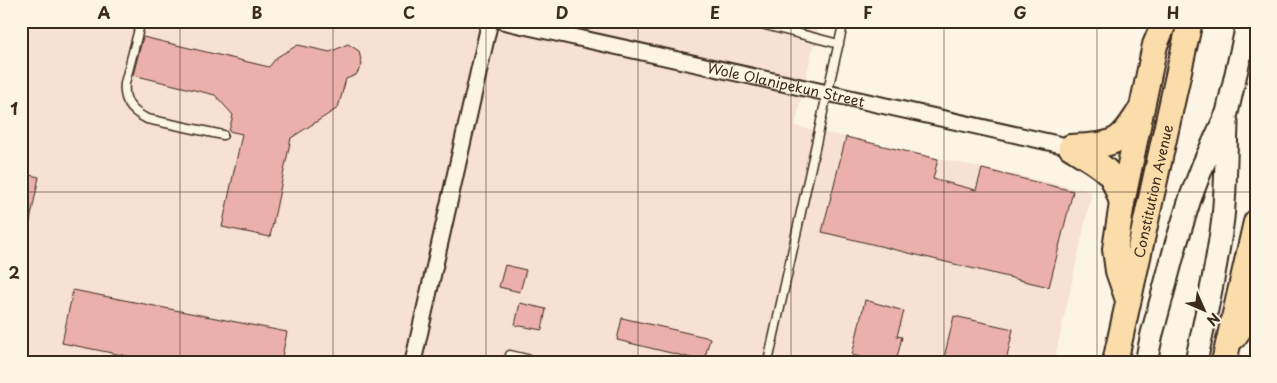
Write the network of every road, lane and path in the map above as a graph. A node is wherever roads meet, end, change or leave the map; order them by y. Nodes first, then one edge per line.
1 (141, 21) edge
2 (490, 21) edge
3 (502, 21) edge
4 (750, 21) edge
5 (844, 21) edge
6 (1165, 21) edge
7 (1190, 21) edge
8 (1248, 21) edge
9 (558, 27) edge
10 (839, 44) junction
11 (827, 94) junction
12 (1143, 107) junction
13 (1227, 113) junction
14 (223, 135) dead end
15 (1071, 148) junction
16 (1122, 203) junction
17 (1256, 222) edge
18 (1128, 300) junction
19 (1256, 306) edge
20 (1225, 354) edge
21 (510, 356) dead end
22 (413, 362) edge
23 (539, 362) edge
24 (768, 362) edge
25 (1115, 362) edge
26 (1146, 362) edge
27 (1196, 362) edge

1 - 14 lane
2 - 22 street
3 - 9 street, Wole Olanipekun Street
4 - 10 lane
5 - 10 lane
6 - 12 main road
7 - 18 main road, Constitution Avenue
8 - 13 main road
9 - 11 street, Wole Olanipekun Street
10 - 11 lane
11 - 15 street, Wole Olanipekun Street
11 - 24 lane
12 - 15 main road
12 - 16 main road
13 - 26 main road
13 - 27 main road
15 - 16 main road
16 - 18 main road
17 - 20 main road
18 - 25 main road, Constitution Avenue
19 - 20 main road
21 - 23 lane

